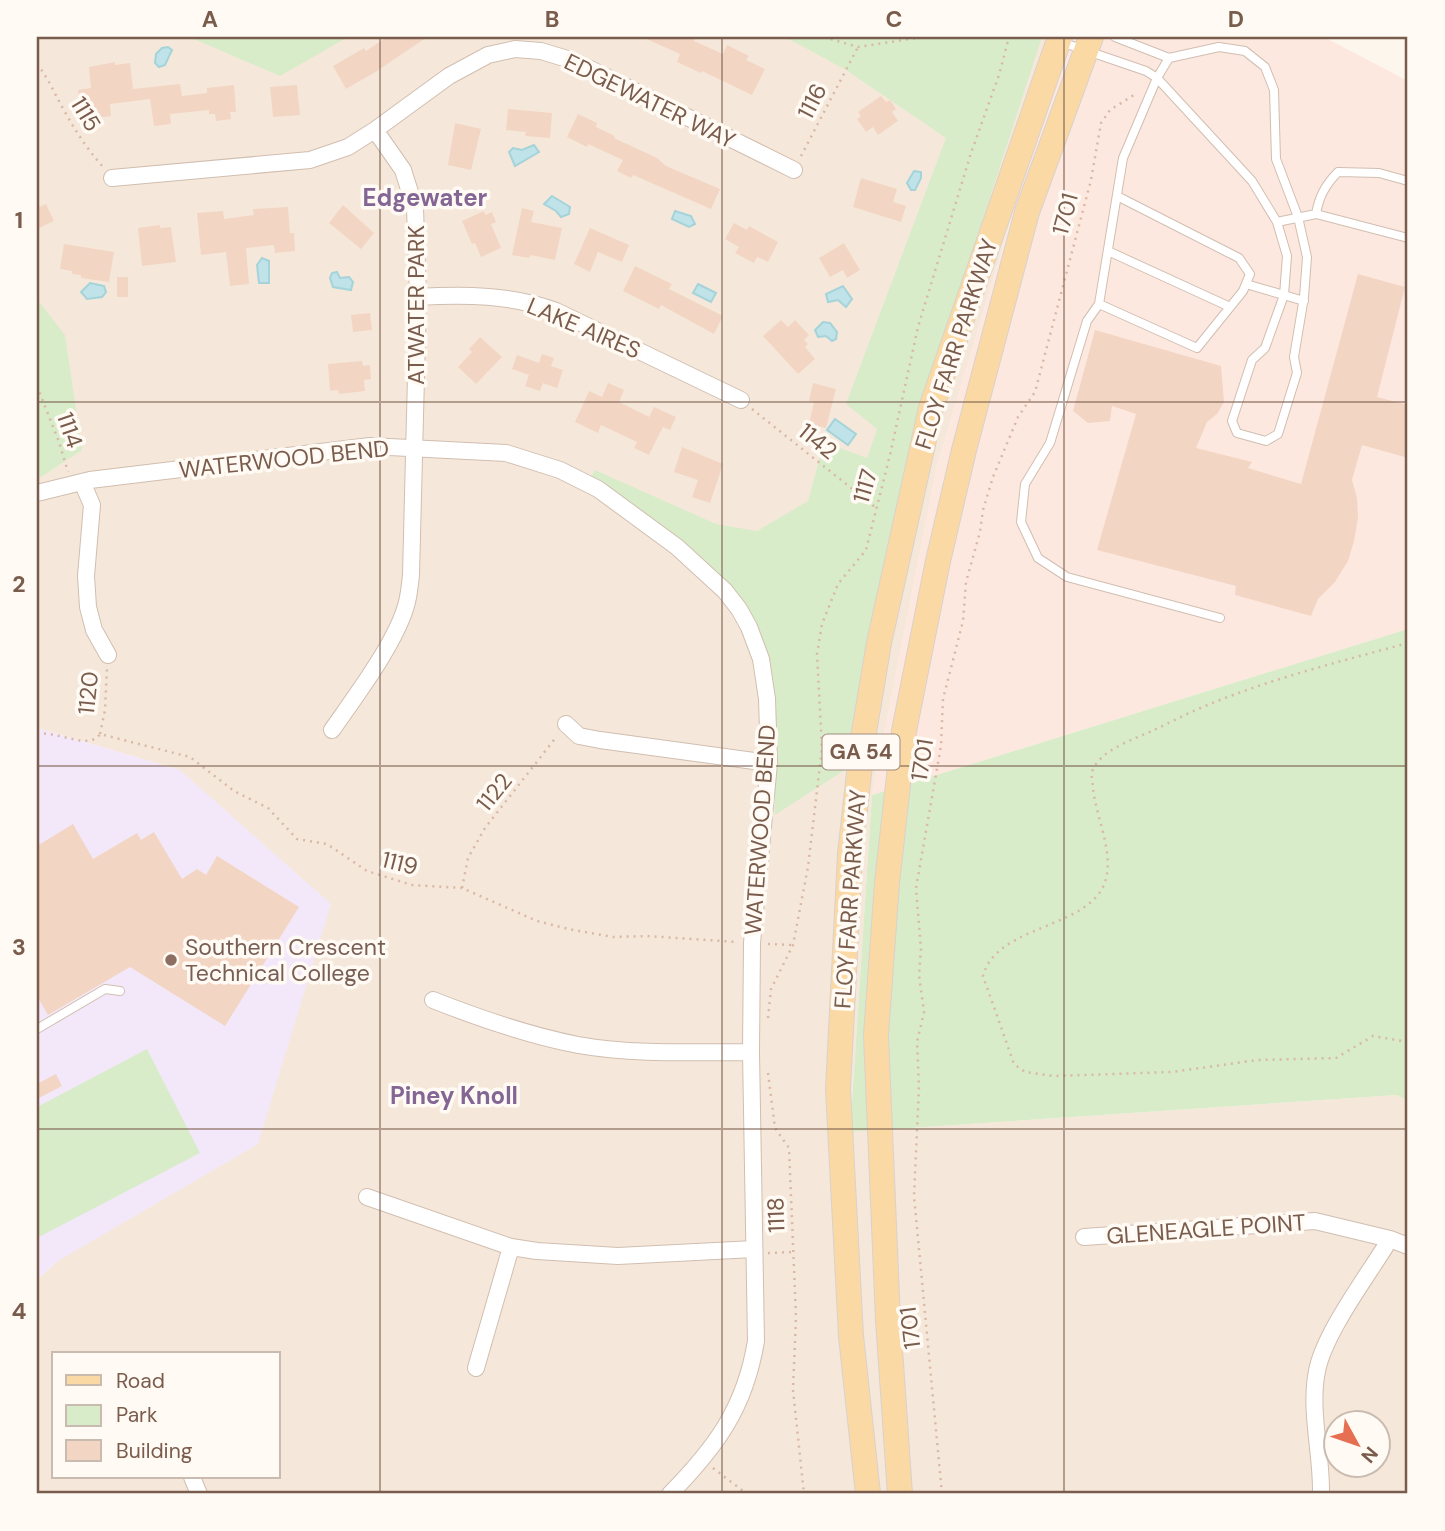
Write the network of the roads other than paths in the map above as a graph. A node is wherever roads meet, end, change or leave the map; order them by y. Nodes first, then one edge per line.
1 (1115, 37) edge
2 (1059, 39) edge
3 (1088, 44) edge
4 (1169, 58) junction
5 (1157, 78) junction
6 (375, 130) junction
7 (794, 170) road end
8 (112, 178) road end
9 (1408, 181) edge
10 (1117, 196) junction
11 (1316, 215) junction
12 (1298, 217) junction
13 (1277, 222) junction
14 (1408, 238) edge
15 (1108, 251) junction
16 (1246, 284) junction
17 (1284, 295) junction
18 (418, 297) junction
19 (1304, 301) junction
20 (1099, 304) junction
21 (1230, 307) junction
22 (741, 400) road end
23 (415, 448) junction
24 (76, 483) junction
25 (37, 493) edge
26 (1220, 618) dead end
27 (108, 655) road end
28 (566, 724) road end
29 (332, 730) dead end
30 (769, 763) junction
31 (120, 991) dead end
32 (433, 1000) dead end
33 (37, 1029) edge
34 (751, 1052) junction
35 (367, 1197) dead end
36 (1084, 1237) dead end
37 (1390, 1239) junction
38 (1408, 1246) edge
39 (511, 1247) junction
40 (754, 1251) junction
41 (476, 1368) dead end
42 (670, 1494) edge
43 (868, 1494) edge
44 (900, 1494) edge
45 (1321, 1494) edge

1 - 4 lane
2 - 3 lane
2 - 43 main road, FLOY FARR PARKWAY / GA 54
3 - 5 lane
3 - 44 main road, FLOY FARR PARKWAY / GA 54
4 - 5 lane
4 - 12 lane
5 - 10 lane
5 - 13 lane
6 - 7 street, EDGEWATER WAY
6 - 8 street, EDGEWATER WAY
6 - 18 street, ATWATER PARK
9 - 11 lane
10 - 15 lane
10 - 16 lane
11 - 12 lane
11 - 14 lane
12 - 13 lane
12 - 19 lane
13 - 17 lane
15 - 20 lane
15 - 21 lane
16 - 17 lane
16 - 21 lane
17 - 19 lane
17 - 19 lane
18 - 22 street, LAKE AIRES
18 - 23 street, ATWATER PARK
20 - 21 lane
20 - 26 lane
23 - 24 street, WATERWOOD BEND
23 - 29 street, ATWATER PARK
23 - 30 street, WATERWOOD BEND
24 - 25 street, WATERWOOD BEND
24 - 27 street
28 - 30 street
30 - 34 street, WATERWOOD BEND
31 - 33 lane
32 - 34 street
34 - 40 street, WATERWOOD BEND
35 - 39 street
36 - 37 street, GLENEAGLE POINT
37 - 38 street, GLENEAGLE POINT
37 - 45 street
39 - 40 street
39 - 41 street
40 - 42 street, WATERWOOD BEND

